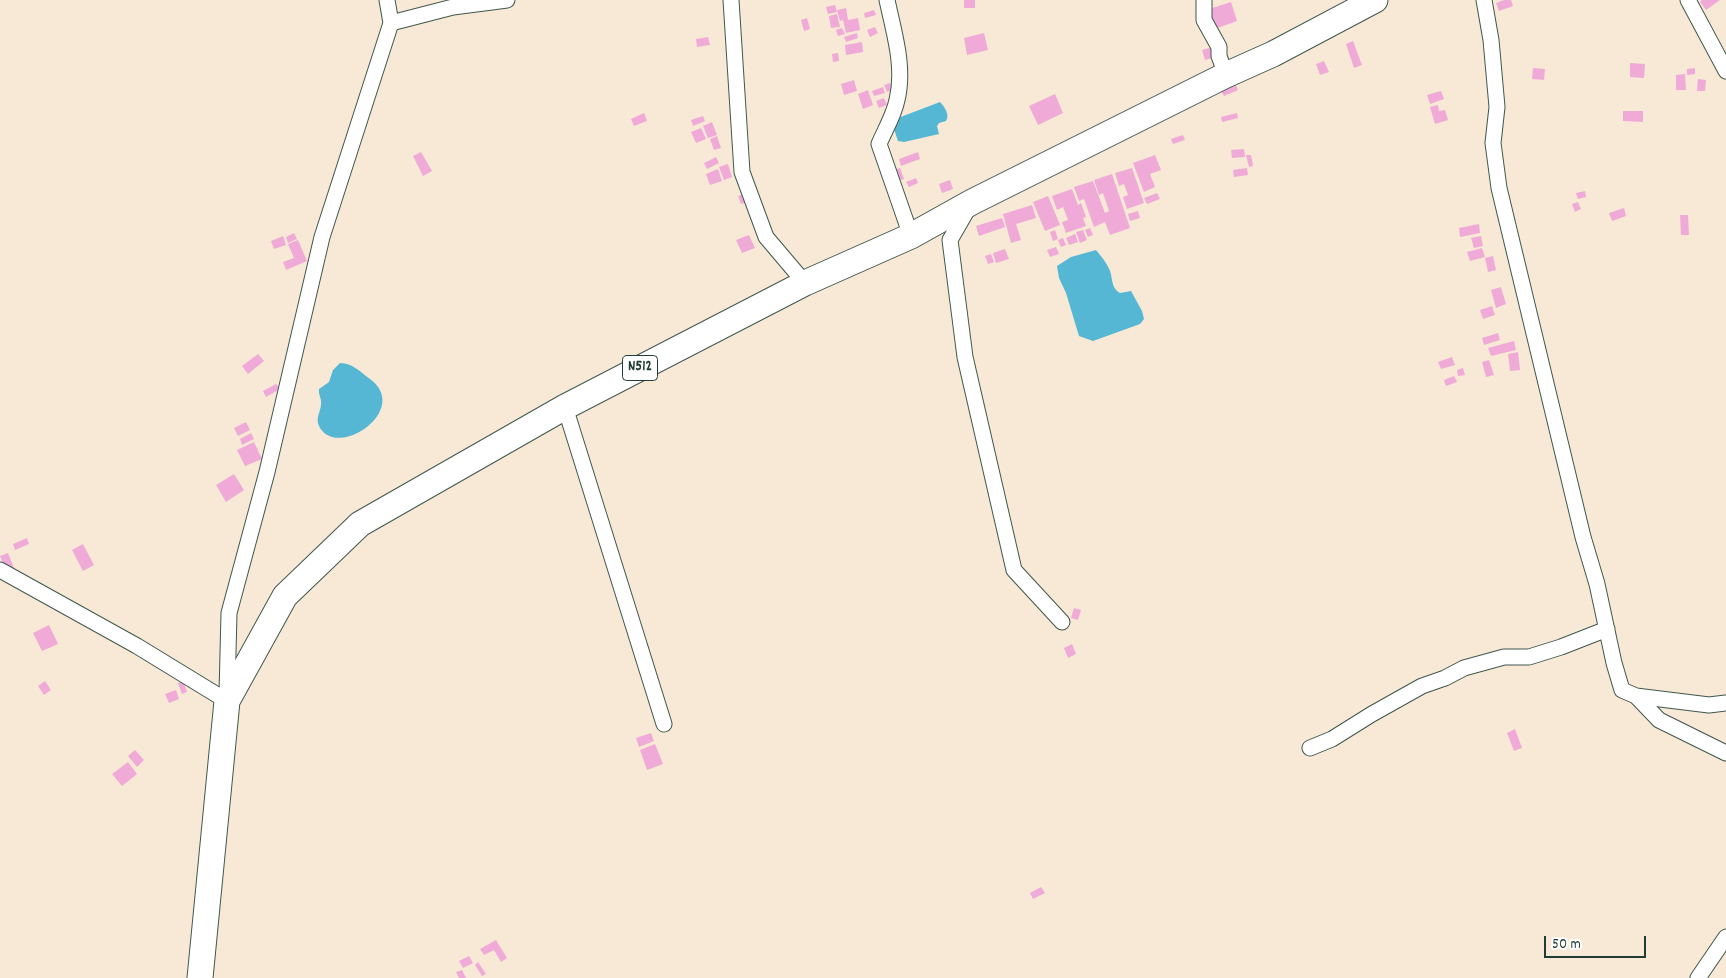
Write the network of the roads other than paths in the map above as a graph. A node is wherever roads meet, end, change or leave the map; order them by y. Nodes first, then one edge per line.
1 (387, 0) edge
2 (507, 0) edge
3 (731, 0) edge
4 (887, 0) edge
5 (1204, 0) edge
6 (1375, 0) edge
7 (1484, 0) edge
8 (1688, 0) edge
9 (391, 23) junction
10 (1726, 71) edge
11 (1226, 75) junction
12 (972, 202) junction
13 (911, 236) junction
14 (805, 284) junction
15 (565, 406) junction
16 (0, 570) edge
17 (1062, 622) dead end
18 (1607, 629) junction
19 (1636, 696) junction
20 (227, 701) junction
21 (1726, 703) edge
22 (664, 724) dead end
23 (1310, 748) dead end
24 (1726, 753) edge
25 (1726, 937) edge
26 (200, 978) edge
27 (1698, 978) edge

1 - 9 street
2 - 9 street
3 - 14 street
4 - 13 street
5 - 11 street
6 - 11 highway, N512
7 - 18 street
8 - 10 street
9 - 20 street
11 - 12 highway, N512
12 - 13 highway, N512
12 - 17 street
13 - 14 highway, N512
14 - 15 highway, N512
15 - 20 highway, N512
15 - 22 street
16 - 20 street
18 - 19 street
18 - 23 street
19 - 21 street
19 - 24 street
20 - 26 highway, N512
25 - 27 street

